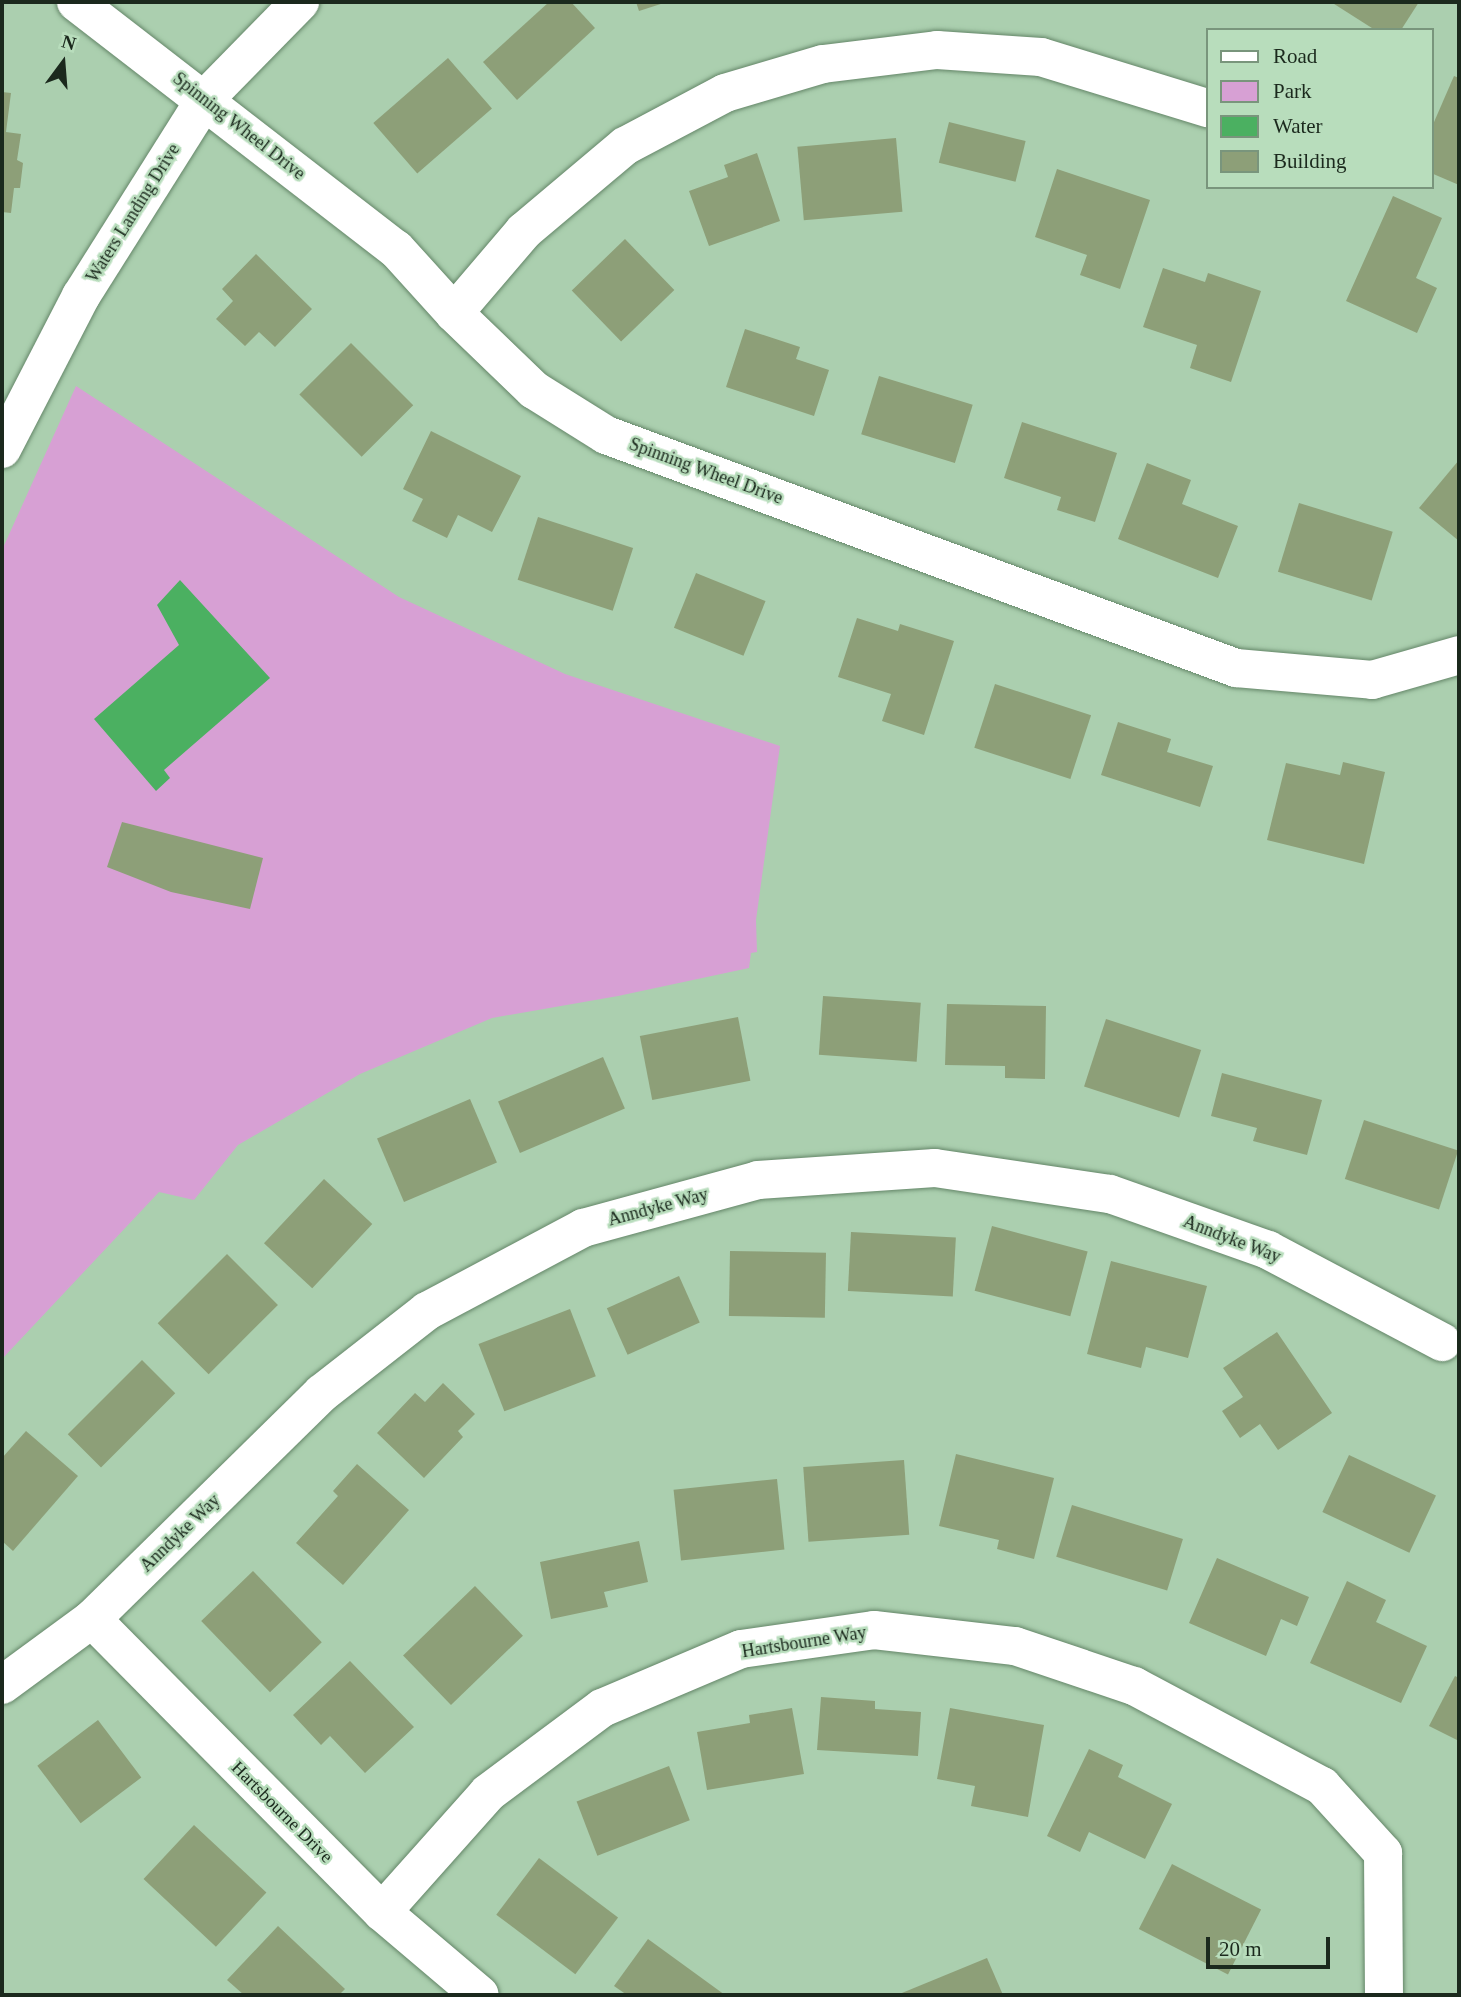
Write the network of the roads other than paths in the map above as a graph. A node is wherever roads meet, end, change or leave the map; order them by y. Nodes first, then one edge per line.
1 (76, 2) edge
2 (300, 2) edge
3 (205, 99) junction
4 (1206, 108) edge
5 (454, 313) junction
6 (2, 449) edge
7 (1459, 655) edge
8 (1442, 1342) dead end
9 (92, 1619) junction
10 (2, 1685) edge
11 (382, 1912) junction
12 (480, 1995) edge
13 (1384, 1995) edge

1 - 3 street, Spinning Wheel Drive
2 - 3 street, Waters Landing Drive
3 - 5 street, Spinning Wheel Drive
3 - 6 street, Waters Landing Drive
4 - 5 street
5 - 7 street, Spinning Wheel Drive
8 - 9 street, Anndyke Way
9 - 10 street, Anndyke Way
9 - 11 street, Hartsbourne Drive
11 - 12 street, Hartsbourne Drive
11 - 13 street, Hartsbourne Way

